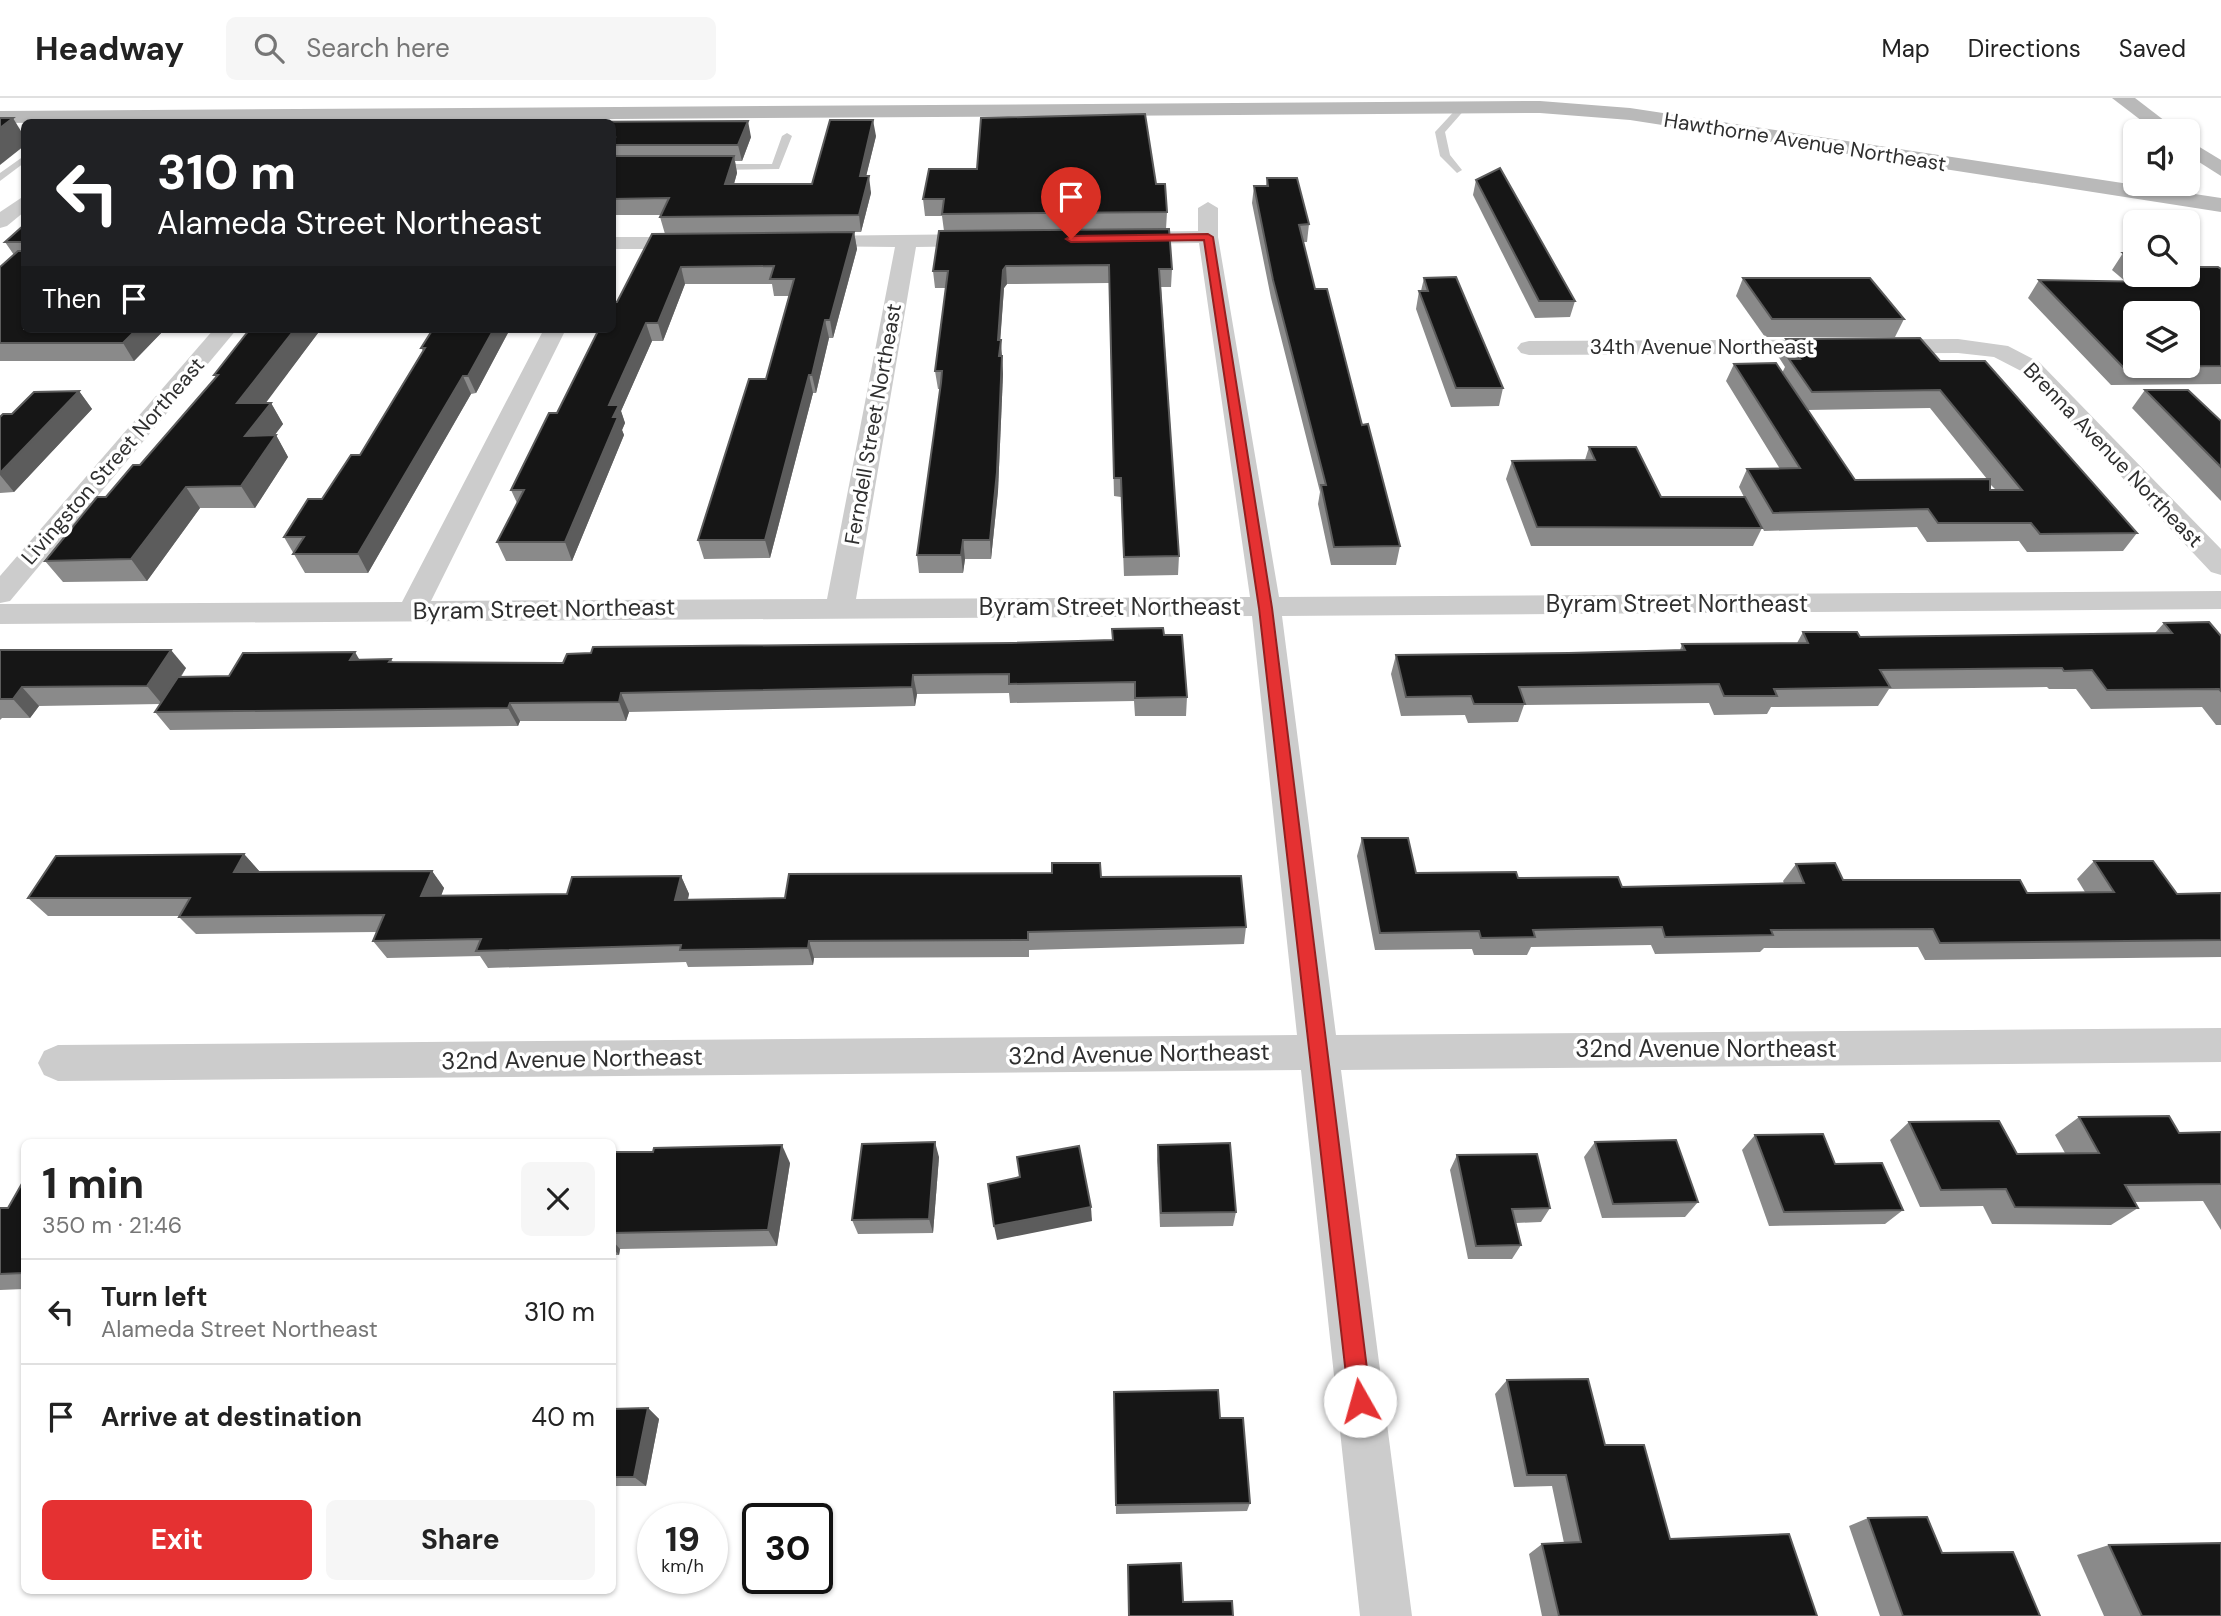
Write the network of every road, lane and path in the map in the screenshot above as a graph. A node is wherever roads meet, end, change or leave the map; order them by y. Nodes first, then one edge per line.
1 (2122, 98) edge
2 (1463, 107) junction
3 (0, 117) edge
4 (408, 118) edge
5 (126, 119) edge
6 (2151, 119) edge
7 (787, 136) dead end
8 (2200, 155) edge
9 (21, 161) edge
10 (708, 167) edge
11 (1457, 170) dead end
12 (2221, 170) edge
13 (0, 178) edge
14 (21, 204) edge
15 (2221, 205) edge
16 (0, 222) edge
17 (1098, 239) edge
18 (1002, 240) edge
19 (794, 242) edge
20 (906, 242) junction
21 (616, 243) edge
22 (710, 243) edge
23 (223, 333) edge
24 (553, 333) edge
25 (1529, 348) dead end
26 (2000, 351) joint
27 (2221, 566) edge
28 (0, 594) edge
29 (2221, 600) edge
30 (840, 606) junction
31 (1266, 608) junction
32 (412, 611) junction
33 (0, 614) edge
34 (2221, 1045) edge
35 (1317, 1052) junction
36 (58, 1063) dead end
37 (1386, 1616) edge

1 - 6 main road
2 - 4 main road, Hawthorne Avenue Northeast
2 - 11 lane
2 - 15 main road, Hawthorne Avenue Northeast
3 - 5 main road, Hawthorne Avenue Northeast
4 - 5 main road, Hawthorne Avenue Northeast
7 - 10 lane
8 - 12 main road
9 - 13 lane
14 - 16 street
17 - 31 street
18 - 20 street
19 - 20 street
20 - 30 street, Ferndell Street Northeast
21 - 22 street
23 - 28 street, Livingston Street Northeast
24 - 32 street
25 - 26 street, 34th Avenue Northeast
26 - 27 street, Brenna Avenue Northeast
29 - 31 street, Byram Street Northeast
30 - 31 street, Byram Street Northeast
30 - 32 street, Byram Street Northeast
31 - 35 street
32 - 33 street, Byram Street Northeast
34 - 35 street, 32nd Avenue Northeast
35 - 36 street, 32nd Avenue Northeast
35 - 37 street

